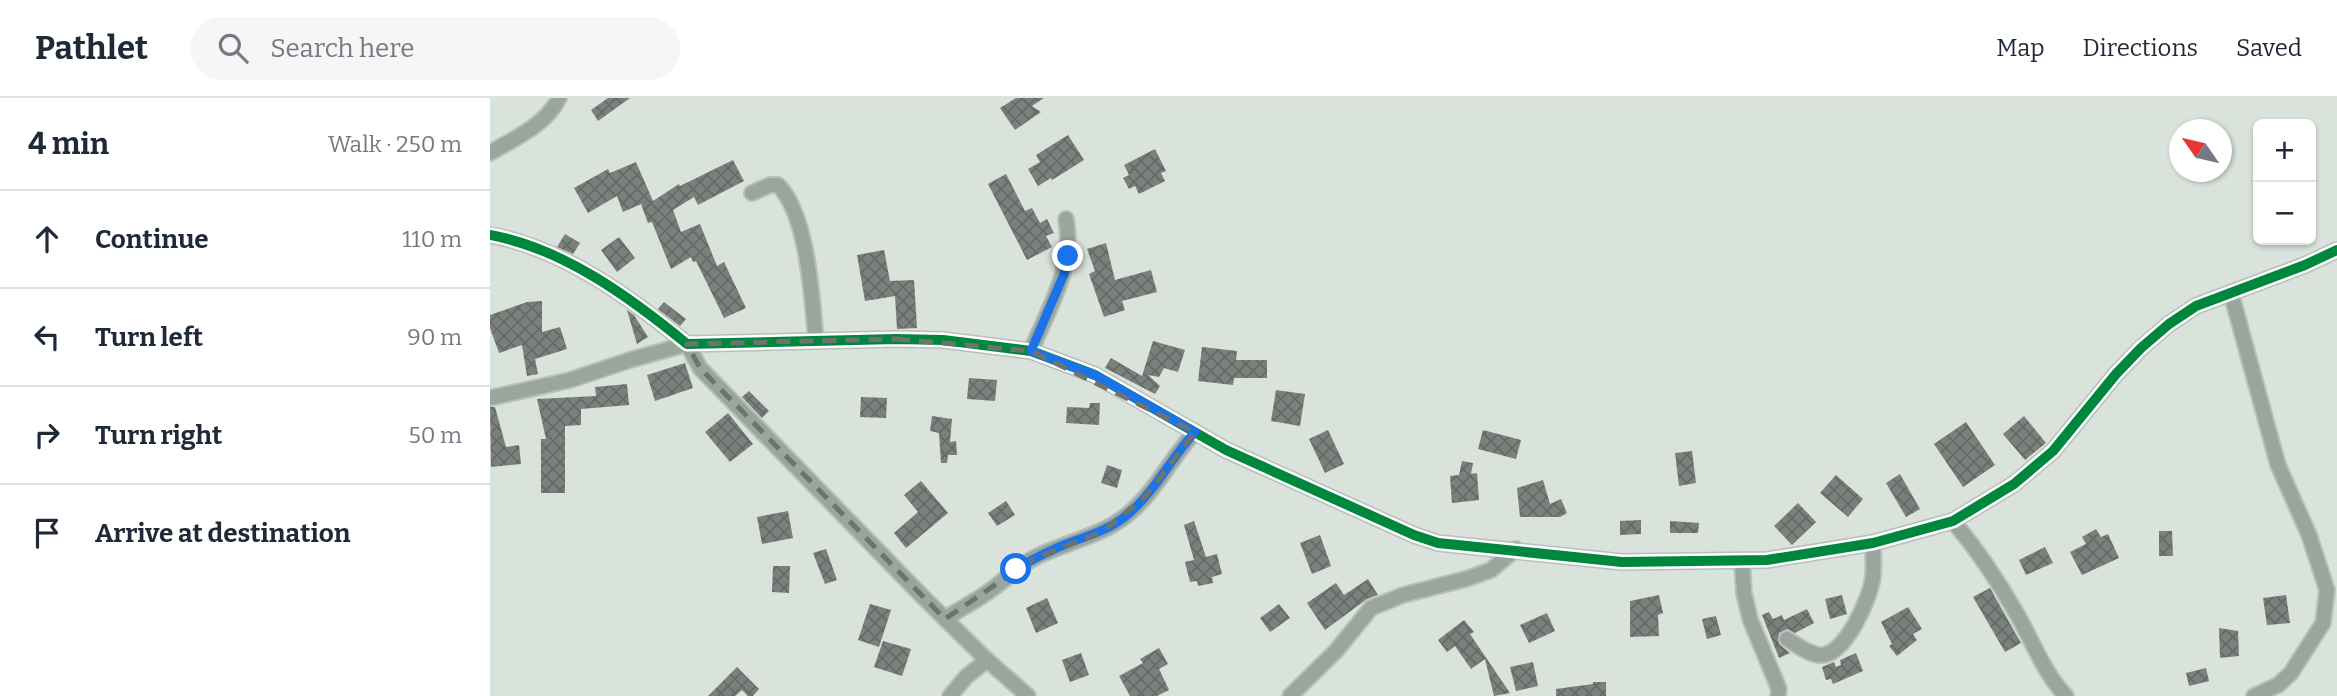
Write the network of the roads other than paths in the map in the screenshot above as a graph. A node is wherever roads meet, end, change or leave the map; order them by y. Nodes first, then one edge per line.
1 (559, 98) edge
2 (490, 153) edge
3 (752, 193) dead end
4 (1066, 219) dead end
5 (491, 234) edge
6 (2337, 250) edge
7 (2231, 293) junction
8 (816, 341) junction
9 (687, 344) junction
10 (1031, 351) junction
11 (490, 398) edge
12 (1195, 432) junction
13 (1953, 521) junction
14 (1873, 543) junction
15 (1516, 549) junction
16 (1742, 561) junction
17 (945, 619) junction
18 (1787, 639) dead end
19 (987, 660) junction
20 (950, 696) edge
21 (1028, 696) edge
22 (1290, 696) edge
23 (1778, 696) edge
24 (2066, 696) edge
25 (2254, 696) edge

1 - 2 street
3 - 8 street
4 - 10 street
5 - 9 street
6 - 7 street
7 - 13 street
7 - 25 street
8 - 9 street
8 - 10 street
9 - 11 street
9 - 17 street
10 - 12 street
12 - 15 street
12 - 17 street
13 - 14 street
13 - 24 street
14 - 16 street
14 - 18 street
15 - 16 street
15 - 22 street
16 - 23 street
17 - 19 street
19 - 20 street
19 - 21 street

